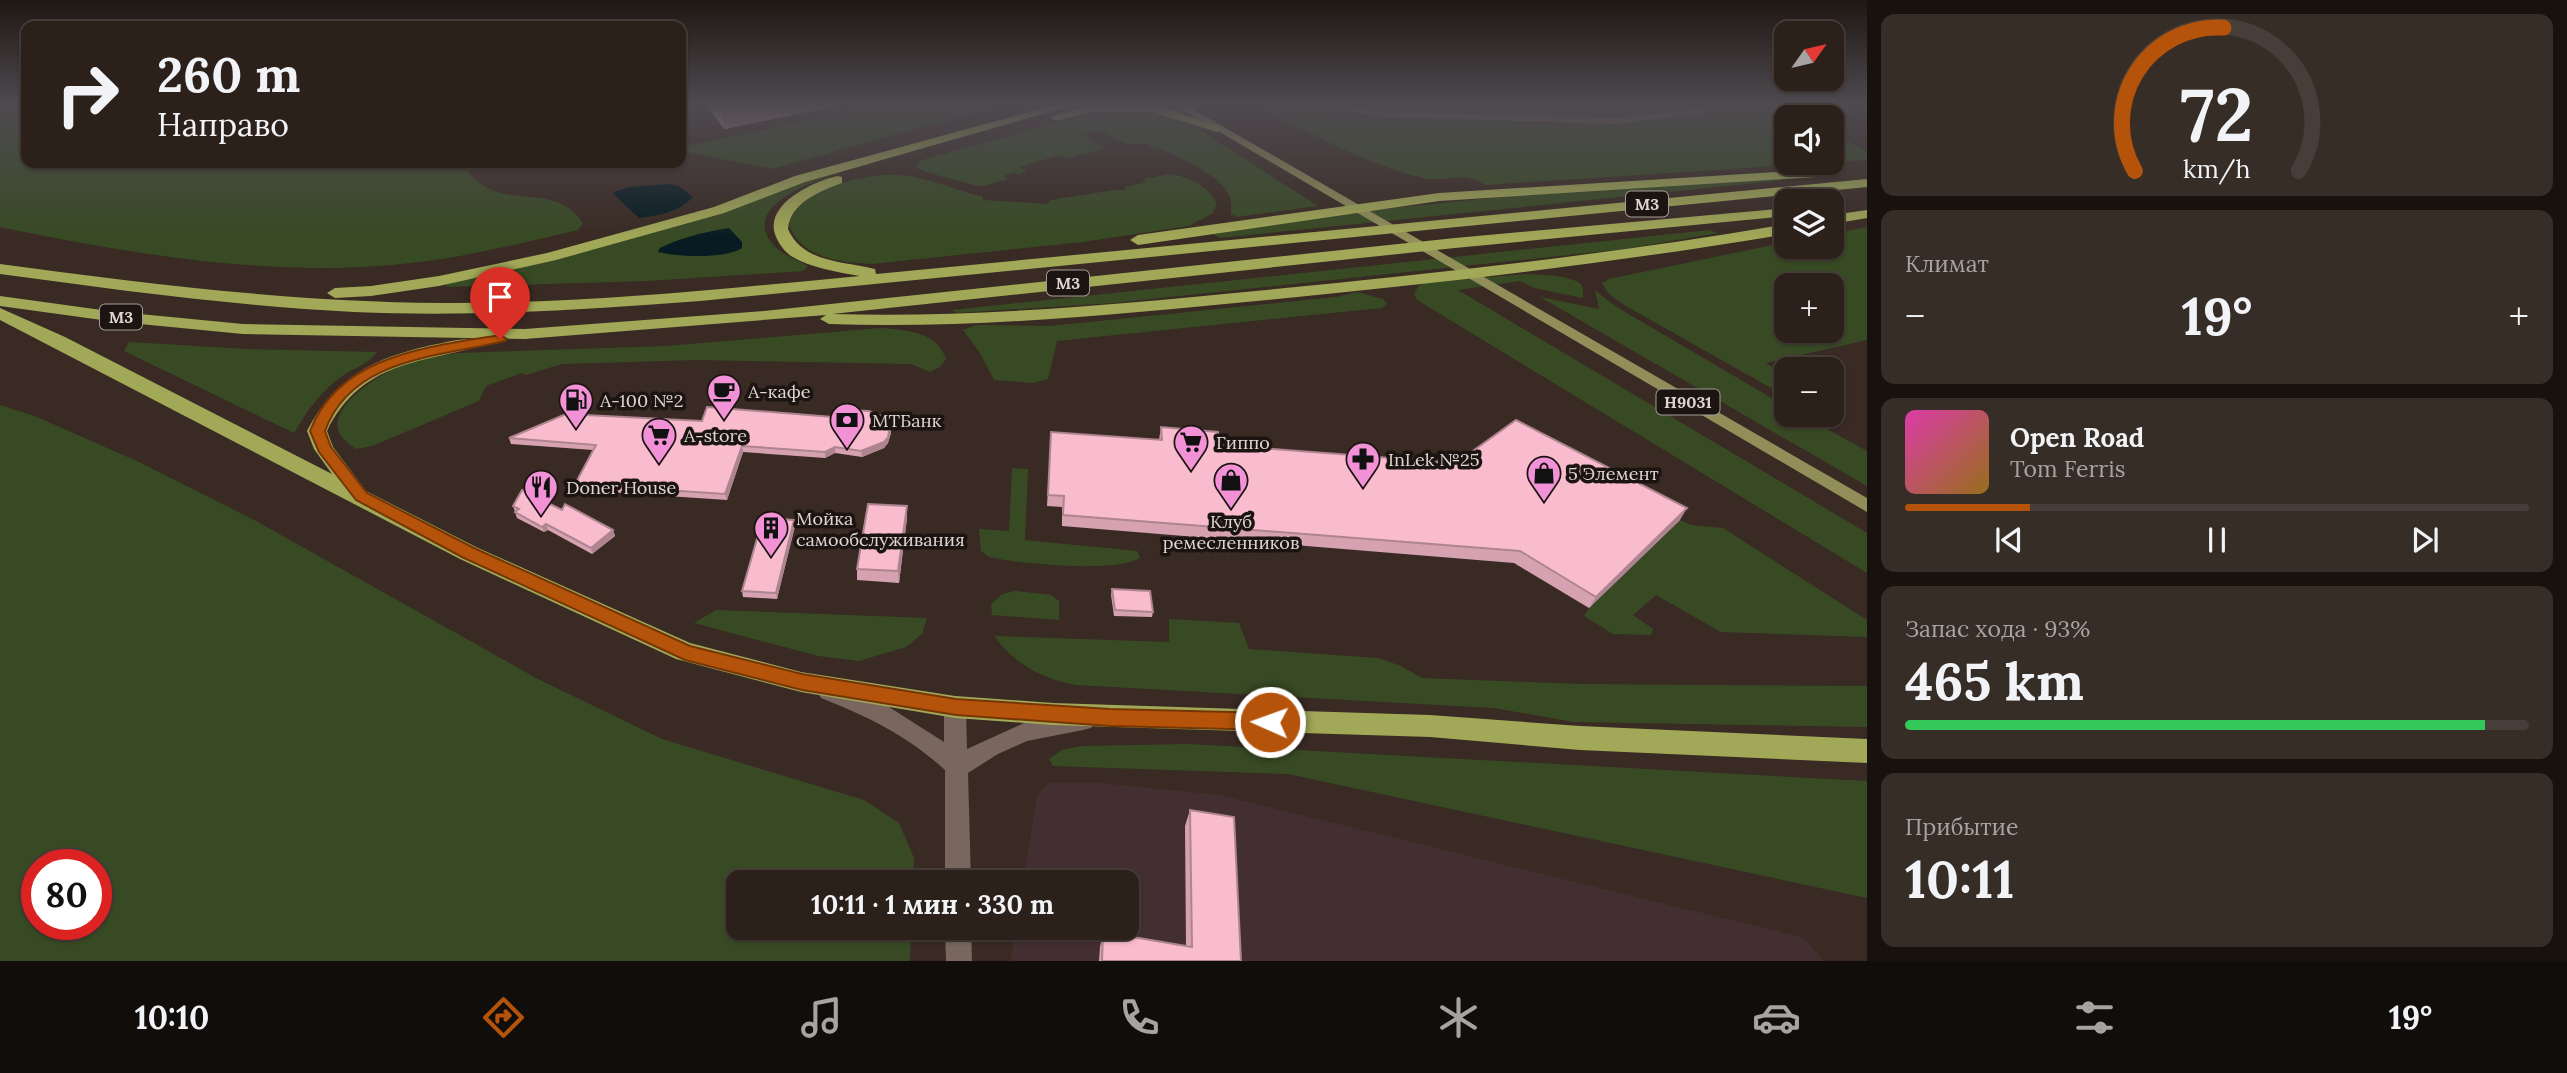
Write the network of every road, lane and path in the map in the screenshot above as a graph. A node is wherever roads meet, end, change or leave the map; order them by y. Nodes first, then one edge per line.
1 (909, 149) edge
2 (941, 149) edge
3 (1253, 149) edge
4 (1867, 171) edge
5 (1867, 183) edge
6 (1867, 204) edge
7 (1844, 207) edge
8 (1774, 213) edge
9 (1867, 214) edge
10 (1844, 218) edge
11 (1774, 231) edge
12 (1018, 264) junction
13 (0, 269) edge
14 (913, 274) junction
15 (249, 298) junction
16 (0, 301) edge
17 (0, 313) edge
18 (764, 316) junction
19 (526, 334) junction
20 (362, 496) junction
21 (1867, 506) edge
22 (802, 682) junction
23 (956, 707) junction
24 (1110, 717) junction
25 (1867, 751) edge
26 (957, 767) junction
27 (958, 870) edge
28 (958, 940) edge
29 (959, 961) edge

1 - 15 highway
2 - 14 highway
3 - 21 main road, Н9031
4 - 12 highway
5 - 12 highway, М3
6 - 7 highway
8 - 18 highway, М3
9 - 10 highway
11 - 18 highway
12 - 14 highway, М3
13 - 15 highway, М3
14 - 15 highway, М3
16 - 19 highway, М3
17 - 20 highway
18 - 19 highway, М3
19 - 20 highway
20 - 22 highway
22 - 23 highway
22 - 26 street
23 - 24 highway
23 - 26 street
24 - 25 highway
24 - 26 street
26 - 27 street
28 - 29 street

